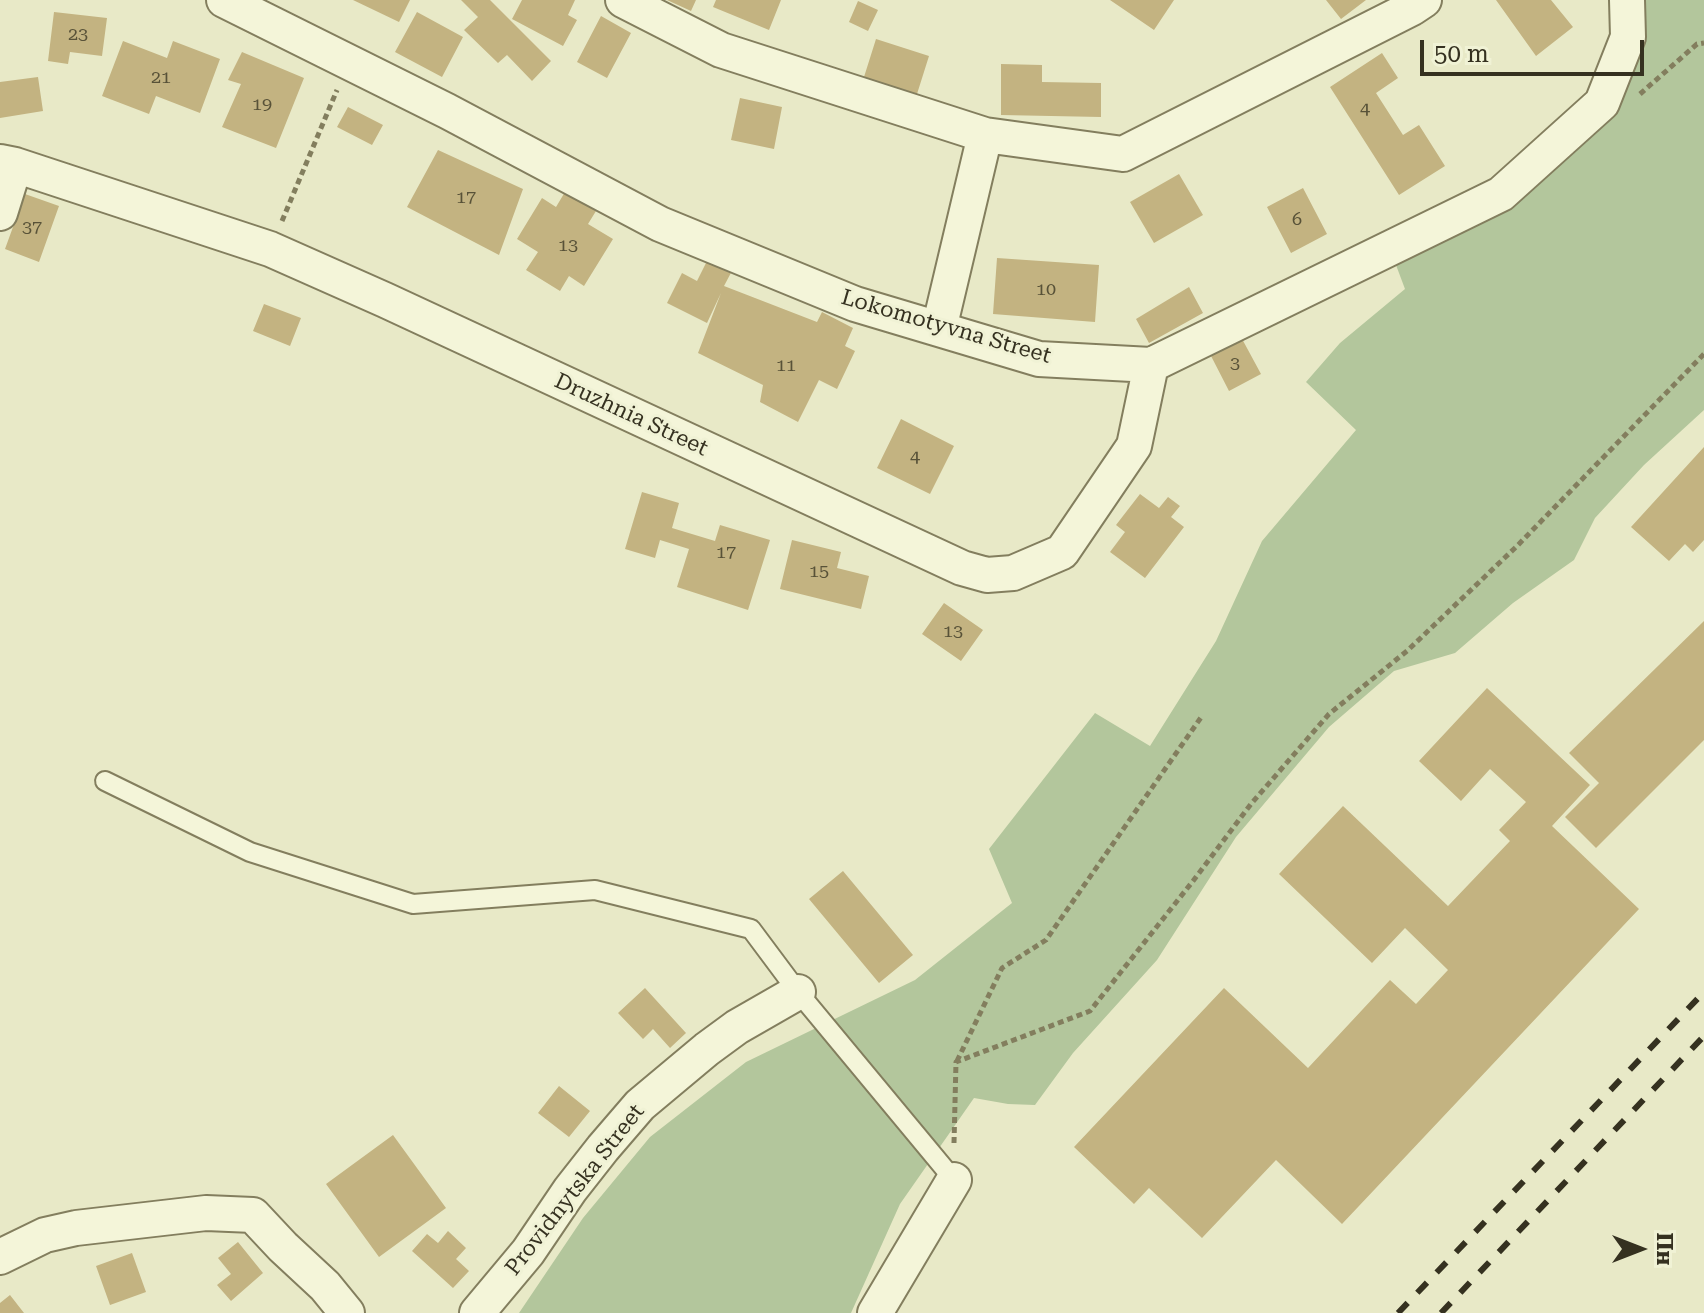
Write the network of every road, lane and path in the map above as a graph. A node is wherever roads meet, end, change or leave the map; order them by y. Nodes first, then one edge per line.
1 (224, 0) edge
2 (623, 0) edge
3 (1424, 0) edge
4 (1627, 0) edge
5 (338, 89) dead end
6 (985, 135) junction
7 (7, 164) edge
8 (0, 213) edge
9 (270, 249) junction
10 (939, 329) junction
11 (1704, 354) edge
12 (1151, 365) junction
13 (1202, 716) dead end
14 (105, 781) dead end
15 (798, 992) junction
16 (956, 1062) junction
17 (954, 1180) junction
18 (0, 1257) edge
19 (347, 1313) edge
20 (477, 1313) edge
21 (875, 1313) edge

1 - 10 street, Lokomotyvna Street
2 - 6 street
3 - 6 street
4 - 12 street, Lokomotyvna Street
5 - 9 path
6 - 10 street
7 - 8 street
7 - 9 street, Druzhnia Street
9 - 12 street, Druzhnia Street
10 - 12 street, Lokomotyvna Street
11 - 16 path
13 - 16 path
14 - 15 lane
15 - 17 lane
15 - 20 street, Providnytska Street
16 - 17 path
17 - 21 street
18 - 19 street

